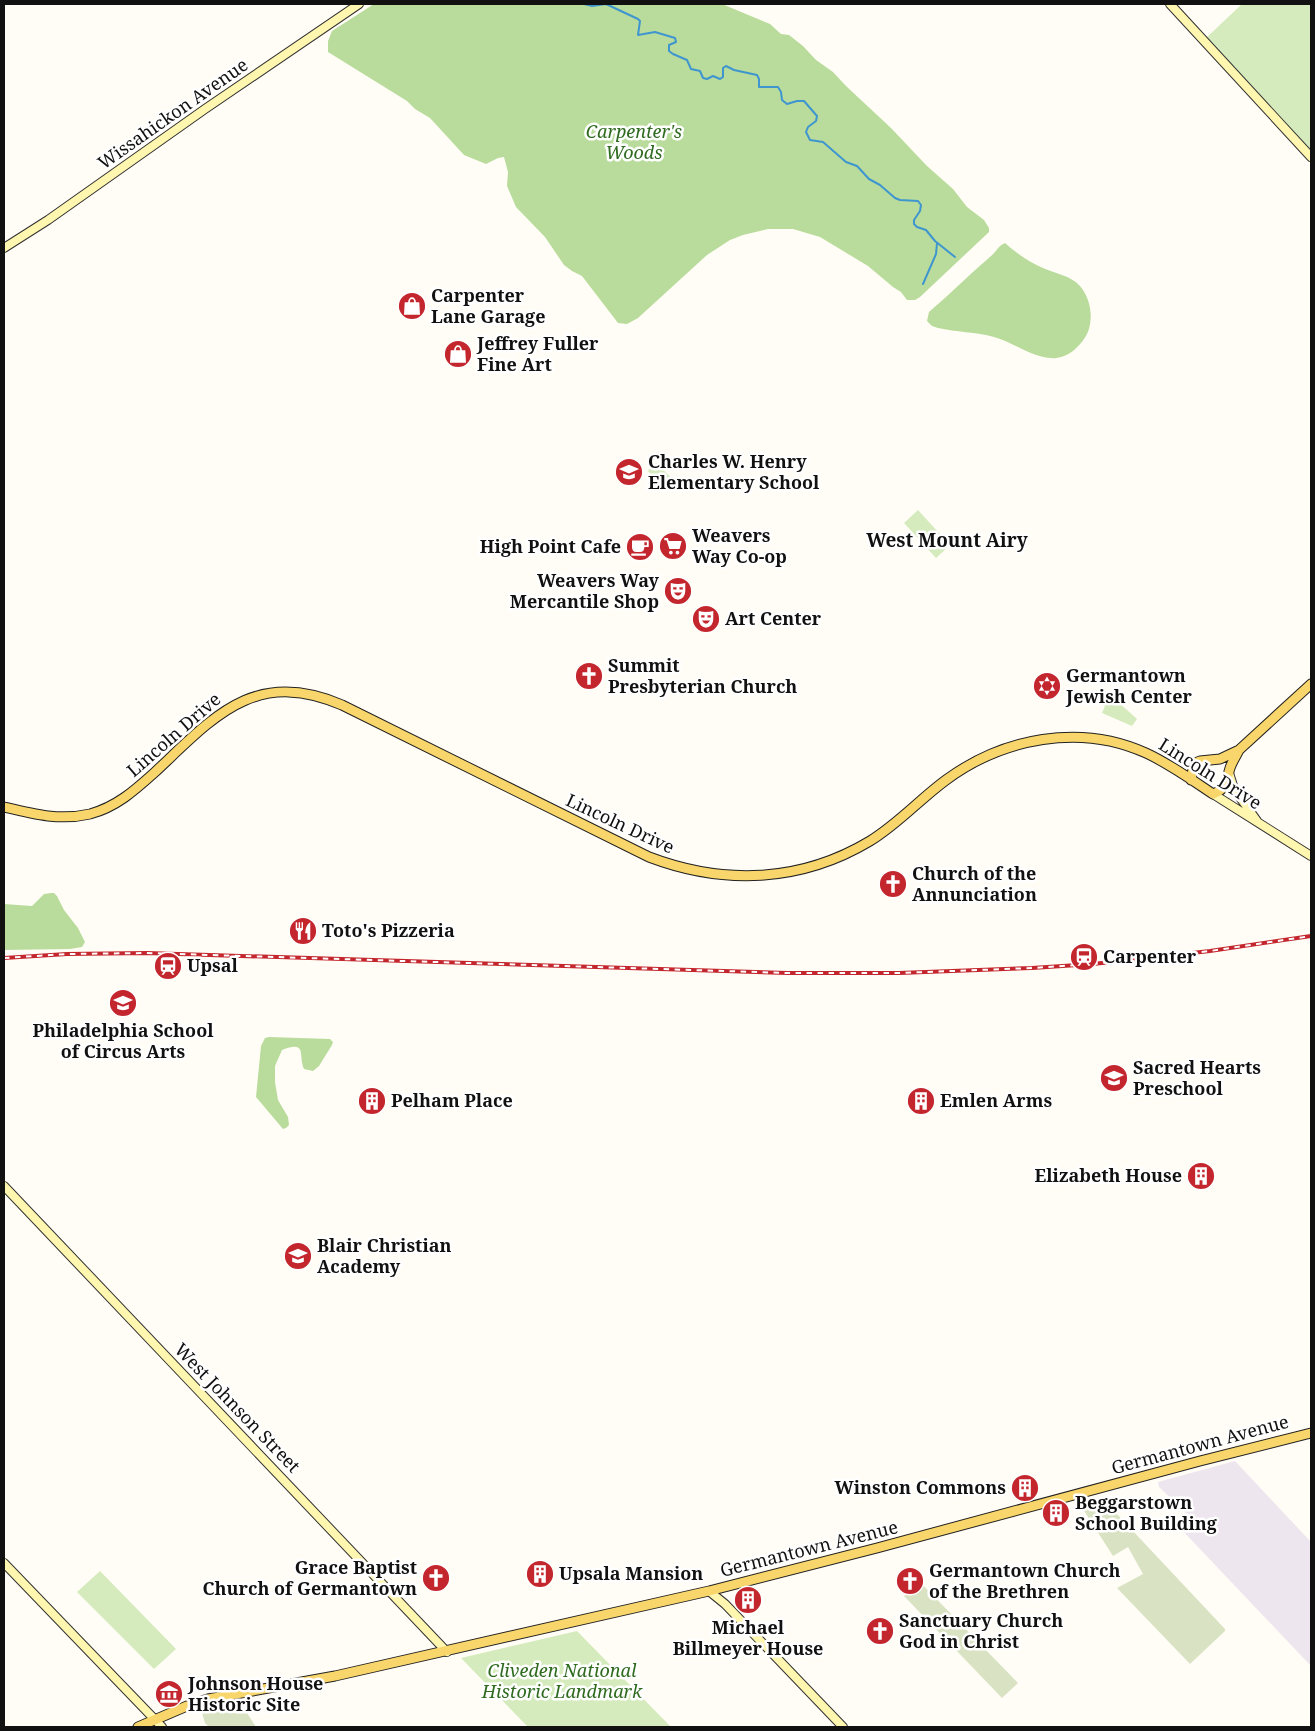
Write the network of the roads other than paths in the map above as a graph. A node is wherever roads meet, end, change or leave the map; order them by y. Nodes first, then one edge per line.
1 (359, 4) edge
2 (1170, 4) edge
3 (1311, 157) edge
4 (4, 248) edge
5 (1311, 684) edge
6 (1240, 750) junction
7 (1212, 761) junction
8 (1229, 772) junction
9 (1191, 780) junction
10 (1214, 794) junction
11 (4, 807) edge
12 (1260, 825) junction
13 (1311, 856) edge
14 (4, 1186) edge
15 (1311, 1434) edge
16 (4, 1563) edge
17 (709, 1591) junction
18 (447, 1652) junction
19 (155, 1720) junction
20 (138, 1727) edge
21 (162, 1727) edge
22 (843, 1727) edge

1 - 4 street, Wissahickon Avenue
2 - 3 street
5 - 6 main road
6 - 7 main road
6 - 8 main road
7 - 8 main road
7 - 9 main road
8 - 10 main road
8 - 12 street
9 - 10 main road, Lincoln Drive
9 - 11 main road, Lincoln Drive
10 - 12 street, Lincoln Drive
12 - 13 street, Lincoln Drive
14 - 18 street, West Johnson Street
15 - 17 main road, Germantown Avenue
16 - 19 street
17 - 18 main road, Germantown Avenue
17 - 22 street
18 - 19 main road, Germantown Avenue
19 - 20 main road, Germantown Avenue
19 - 21 street

